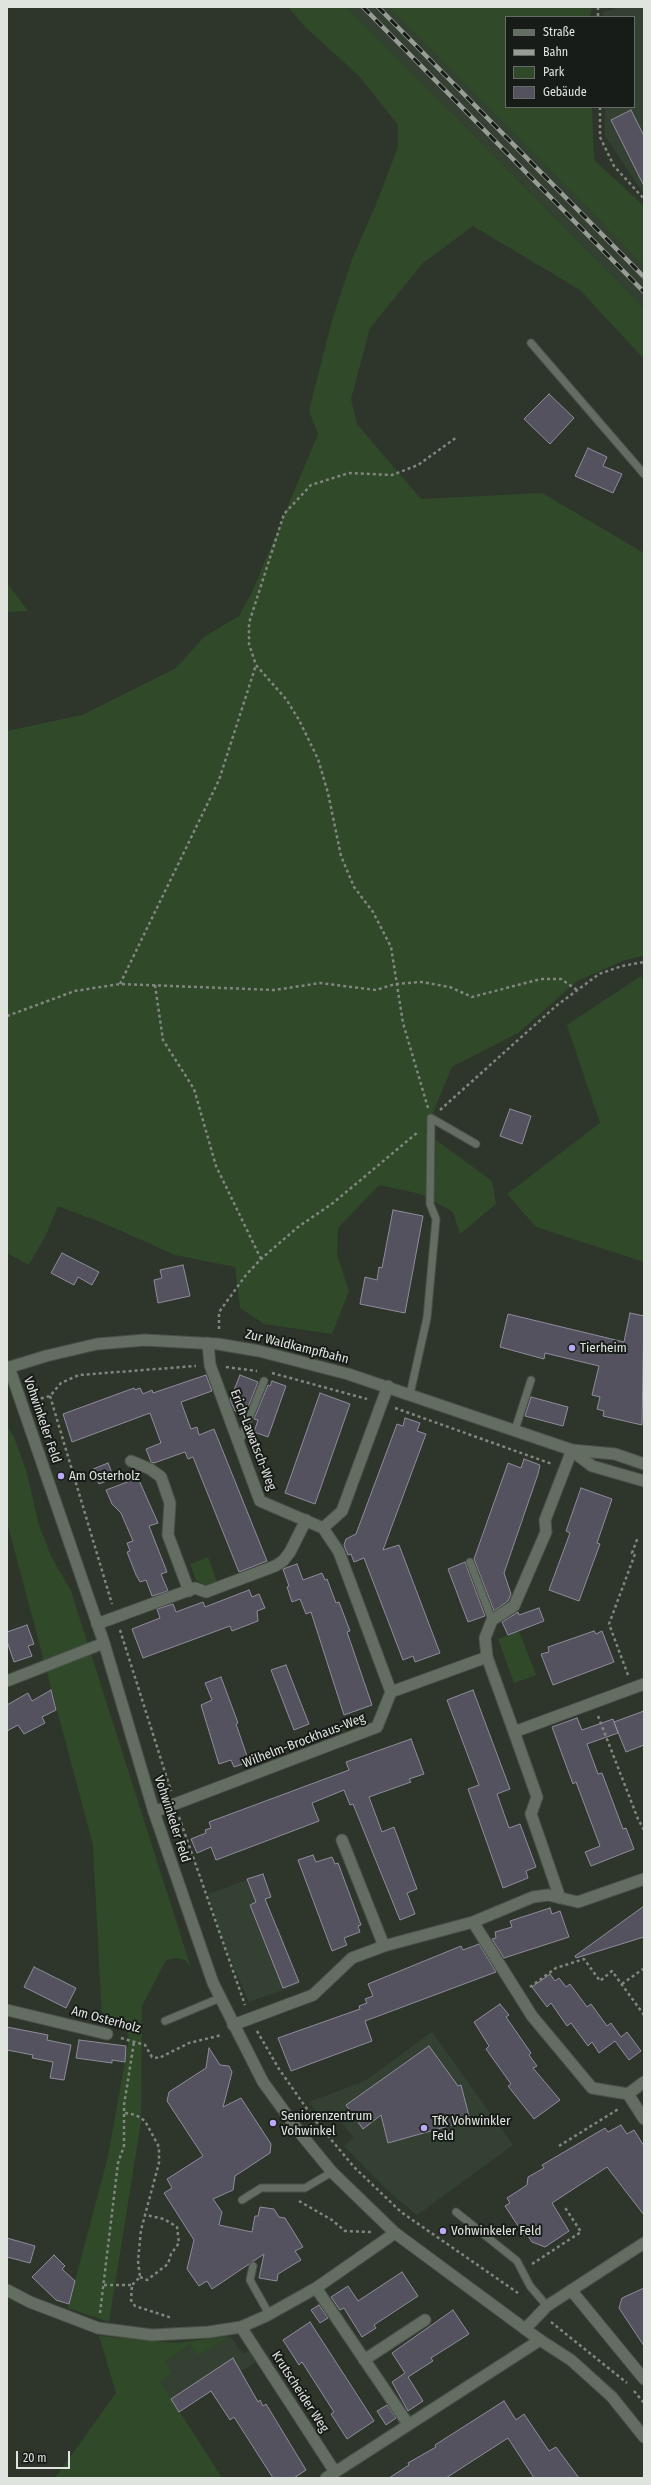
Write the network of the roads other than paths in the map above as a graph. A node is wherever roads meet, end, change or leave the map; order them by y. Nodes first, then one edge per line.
1 (531, 343) dead end
2 (644, 474) edge
3 (476, 1144) dead end
4 (213, 1343) junction
5 (8, 1366) edge
6 (531, 1380) dead end
7 (264, 1381) dead end
8 (388, 1386) junction
9 (410, 1394) junction
10 (515, 1430) junction
11 (239, 1443) junction
12 (572, 1450) junction
13 (131, 1461) dead end
14 (644, 1464) edge
15 (644, 1481) edge
16 (306, 1520) junction
17 (323, 1528) junction
18 (470, 1562) dead end
19 (189, 1591) junction
20 (492, 1620) junction
21 (97, 1624) junction
22 (104, 1643) junction
23 (487, 1657) junction
24 (7, 1682) edge
25 (639, 1686) edge
26 (392, 1692) junction
27 (514, 1732) junction
28 (154, 1812) junction
29 (342, 1840) dead end
30 (644, 1879) edge
31 (560, 1898) junction
32 (473, 1922) junction
33 (384, 1946) junction
34 (220, 1998) junction
35 (7, 2010) edge
36 (165, 2022) dead end
37 (234, 2028) junction
38 (107, 2034) road end
39 (644, 2082) edge
40 (628, 2094) junction
41 (644, 2119) edge
42 (332, 2172) junction
43 (242, 2200) dead end
44 (456, 2212) dead end
45 (395, 2233) junction
46 (644, 2243) edge
47 (253, 2266) dead end
48 (316, 2288) junction
49 (7, 2290) edge
50 (571, 2290) junction
51 (545, 2308) junction
52 (269, 2314) junction
53 (425, 2320) dead end
54 (241, 2327) junction
55 (525, 2330) junction
56 (540, 2340) junction
57 (364, 2360) junction
58 (644, 2379) edge
59 (408, 2424) junction
60 (644, 2437) edge
61 (335, 2472) junction
62 (326, 2478) edge

1 - 2 lane
3 - 9 lane
4 - 5 street, Zur Waldkampfbahn
4 - 8 street, Zur Waldkampfbahn
4 - 11 street, Erich-Lawatsch-Weg
5 - 21 street, Vohwinkeler Feld
6 - 10 lane
7 - 11 lane
8 - 9 street, Zur Waldkampfbahn
8 - 17 street
9 - 10 street, Zur Waldkampfbahn
10 - 12 street, Zur Waldkampfbahn
11 - 16 street, Erich-Lawatsch-Weg
12 - 14 street, Zur Waldkampfbahn
12 - 15 street, Zur Waldkampfbahn
12 - 20 street
13 - 19 street
16 - 17 street, Erich-Lawatsch-Weg
16 - 19 street
17 - 26 street
18 - 20 lane
19 - 21 street
20 - 23 street
21 - 22 street, Vohwinkeler Feld
22 - 24 street
22 - 28 street, Vohwinkeler Feld
23 - 26 street
23 - 27 street
25 - 27 street
26 - 28 street, Wilhelm-Brockhaus-Weg
27 - 31 street
28 - 34 street, Vohwinkeler Feld
29 - 33 street
30 - 31 street
31 - 32 street
32 - 33 street
32 - 40 street
33 - 37 street
34 - 36 lane
34 - 37 street, Vohwinkeler Feld
35 - 38 street, Am Osterholz
37 - 42 street, Vohwinkeler Feld
39 - 40 street
40 - 41 street
42 - 43 lane
42 - 45 street, Vohwinkeler Feld
44 - 51 lane
45 - 48 street
45 - 55 street, Vohwinkeler Feld
46 - 50 street
47 - 52 lane
48 - 52 street
48 - 57 street
49 - 54 street
50 - 51 street
50 - 58 street
51 - 55 street
52 - 54 street
53 - 57 street
54 - 61 street, Krutscheider Weg
55 - 56 street, Vohwinkeler Feld
56 - 59 street
56 - 60 street, Vohwinkeler Feld
57 - 59 street
59 - 61 street
61 - 62 street

